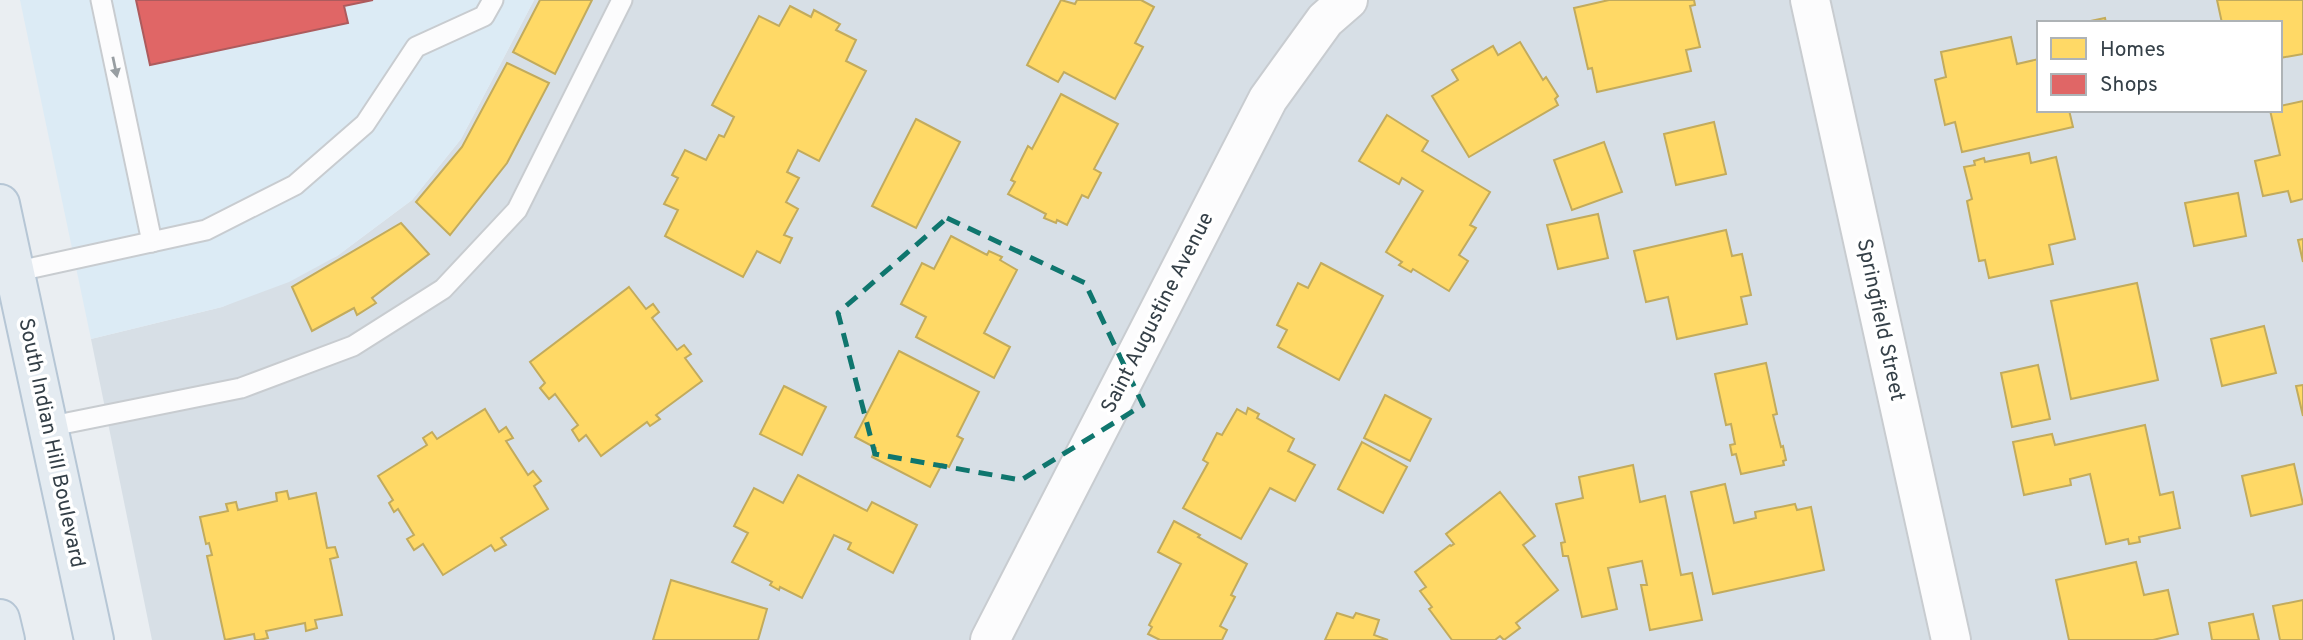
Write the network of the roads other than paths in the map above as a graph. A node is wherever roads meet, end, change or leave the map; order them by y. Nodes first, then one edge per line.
1 (101, 0) edge
2 (493, 0) edge
3 (621, 0) edge
4 (1348, 0) edge
5 (1810, 0) edge
6 (0, 204) edge
7 (152, 242) junction
8 (14, 272) junction
9 (47, 427) junction
10 (0, 619) edge
11 (5, 640) edge
12 (94, 640) edge
13 (990, 640) edge
14 (1951, 640) edge

1 -> 7 lane
2 - 7 lane
3 - 9 lane
4 - 13 street, Saint Augustine Avenue
5 - 14 street, Springfield Street
6 - 8 main road, South Indian Hill Boulevard
7 - 8 lane
8 - 9 main road, South Indian Hill Boulevard
9 - 12 main road, South Indian Hill Boulevard
10 - 11 main road

